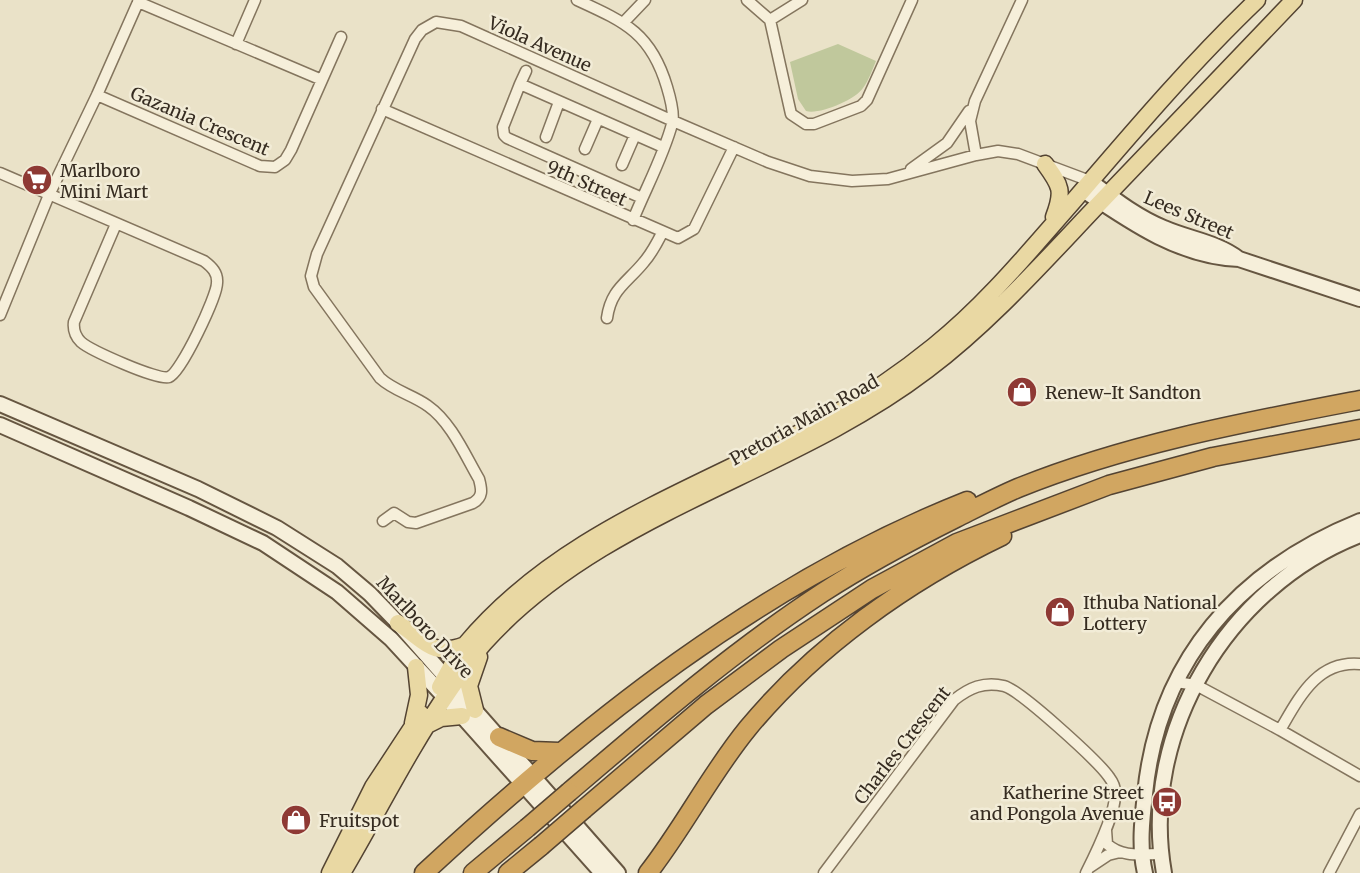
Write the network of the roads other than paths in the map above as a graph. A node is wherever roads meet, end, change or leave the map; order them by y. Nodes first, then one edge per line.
1 (255, 0) edge
2 (577, 0) edge
3 (645, 0) edge
4 (747, 0) edge
5 (802, 0) edge
6 (912, 0) edge
7 (1022, 0) edge
8 (1257, 0) edge
9 (1294, 0) edge
10 (139, 1) edge
11 (770, 20) junction
12 (624, 22) junction
13 (341, 37) dead end
14 (236, 44) junction
15 (526, 71) dead end
16 (322, 80) junction
17 (520, 84) junction
18 (97, 95) junction
19 (975, 101) junction
20 (559, 102) junction
21 (383, 109) junction
22 (598, 119) junction
23 (673, 121) junction
24 (635, 135) junction
25 (546, 137) dead end
26 (663, 147) junction
27 (734, 147) junction
28 (585, 149) dead end
29 (976, 155) junction
30 (1045, 164) junction
31 (622, 165) dead end
32 (0, 173) edge
33 (899, 176) junction
34 (1083, 183) junction
35 (49, 195) junction
36 (642, 198) junction
37 (1104, 198) junction
38 (633, 220) junction
39 (116, 224) junction
40 (1049, 229) junction
41 (662, 233) junction
42 (1360, 299) edge
43 (0, 315) edge
44 (607, 318) dead end
45 (1360, 400) edge
46 (0, 404) edge
47 (0, 425) edge
48 (1360, 429) edge
49 (0, 431) edge
50 (25, 437) junction
51 (1015, 489) junction
52 (1056, 504) junction
53 (383, 521) dead end
54 (1360, 521) edge
55 (1360, 535) edge
56 (398, 622) junction
57 (465, 645) junction
58 (483, 645) junction
59 (1360, 664) edge
60 (416, 667) junction
61 (1176, 682) junction
62 (1196, 685) junction
63 (445, 688) junction
64 (469, 713) junction
65 (419, 726) junction
66 (1280, 730) junction
67 (499, 737) junction
68 (559, 752) junction
69 (1360, 776) edge
70 (528, 780) junction
71 (1360, 814) edge
72 (1105, 829) junction
73 (665, 851) junction
74 (1120, 852) junction
75 (1141, 853) junction
76 (1161, 854) junction
77 (1086, 872) edge
78 (330, 873) edge
79 (342, 873) edge
80 (424, 873) edge
81 (474, 873) edge
82 (508, 873) edge
83 (602, 873) edge
84 (618, 873) edge
85 (648, 873) edge
86 (657, 873) edge
87 (824, 873) edge
88 (1145, 873) edge
89 (1164, 873) edge
90 (1329, 873) edge

1 - 14 street
2 - 12 street
3 - 12 street
4 - 11 street
5 - 11 street
6 - 11 street
7 - 19 street
8 - 34 main road, Pretoria Main Road
9 - 37 main road, Pretoria Main Road
10 - 14 street
10 - 18 street
12 - 23 street
13 - 16 street, Gazania Crescent
14 - 16 street
15 - 17 street
16 - 18 street, Gazania Crescent
17 - 20 street
17 - 36 street
18 - 35 street
19 - 29 street
19 - 33 street, Viola Avenue
20 - 22 street
20 - 25 street
21 - 23 street, Viola Avenue
21 - 38 street, 9th Street
21 - 53 street, Viola Avenue
22 - 24 street
22 - 28 street
23 - 26 street
23 - 27 street, Viola Avenue
24 - 26 street
24 - 31 street
26 - 36 street
27 - 33 street, Viola Avenue
27 - 41 street
29 - 30 street, Viola Avenue
29 - 33 street, Viola Avenue
30 - 34 street, Viola Avenue
30 - 40 main road
32 - 35 street
34 - 37 main road, Lees Street
34 - 40 main road, Pretoria Main Road
35 - 39 street
35 - 43 street
36 - 38 street
37 - 42 main road, Lees Street
37 - 58 main road, Pretoria Main Road
38 - 41 street, 9th Street
39 - 39 street
40 - 57 main road, Pretoria Main Road
41 - 44 street
45 - 51 highway
46 - 56 main road, Marlboro Drive
47 - 50 main road, Marlboro Drive
48 - 52 highway
49 - 50 main road
50 - 60 main road, Marlboro Drive
51 - 68 highway
51 - 81 highway, bridge
52 - 73 highway
52 - 82 highway, bridge
54 - 61 main road
55 - 62 main road
56 - 57 main road
56 - 63 main road, Marlboro Drive
57 - 63 main road, Pretoria Main Road
58 - 63 main road, Pretoria Main Road
58 - 64 main road
59 - 66 street
60 - 63 main road, Marlboro Drive
60 - 65 main road
61 - 62 street
61 - 75 main road
62 - 66 street
62 - 76 main road
63 - 64 main road, Marlboro Drive
63 - 65 main road
64 - 65 main road
64 - 67 main road, Marlboro Drive
64 - 70 main road, Marlboro Drive
65 - 78 main road
65 - 79 main road
66 - 69 street
67 - 68 highway
67 - 70 main road, Marlboro Drive
68 - 70 highway
70 - 80 highway
70 - 83 main road, Marlboro Drive
70 - 84 main road, Marlboro Drive
71 - 90 street
72 - 74 street
72 - 77 street, Charles Crescent
72 - 87 street, Charles Crescent
73 - 85 highway
73 - 86 highway
74 - 75 street
74 - 77 street, Charles Crescent
75 - 76 street
75 - 88 main road
76 - 89 main road

